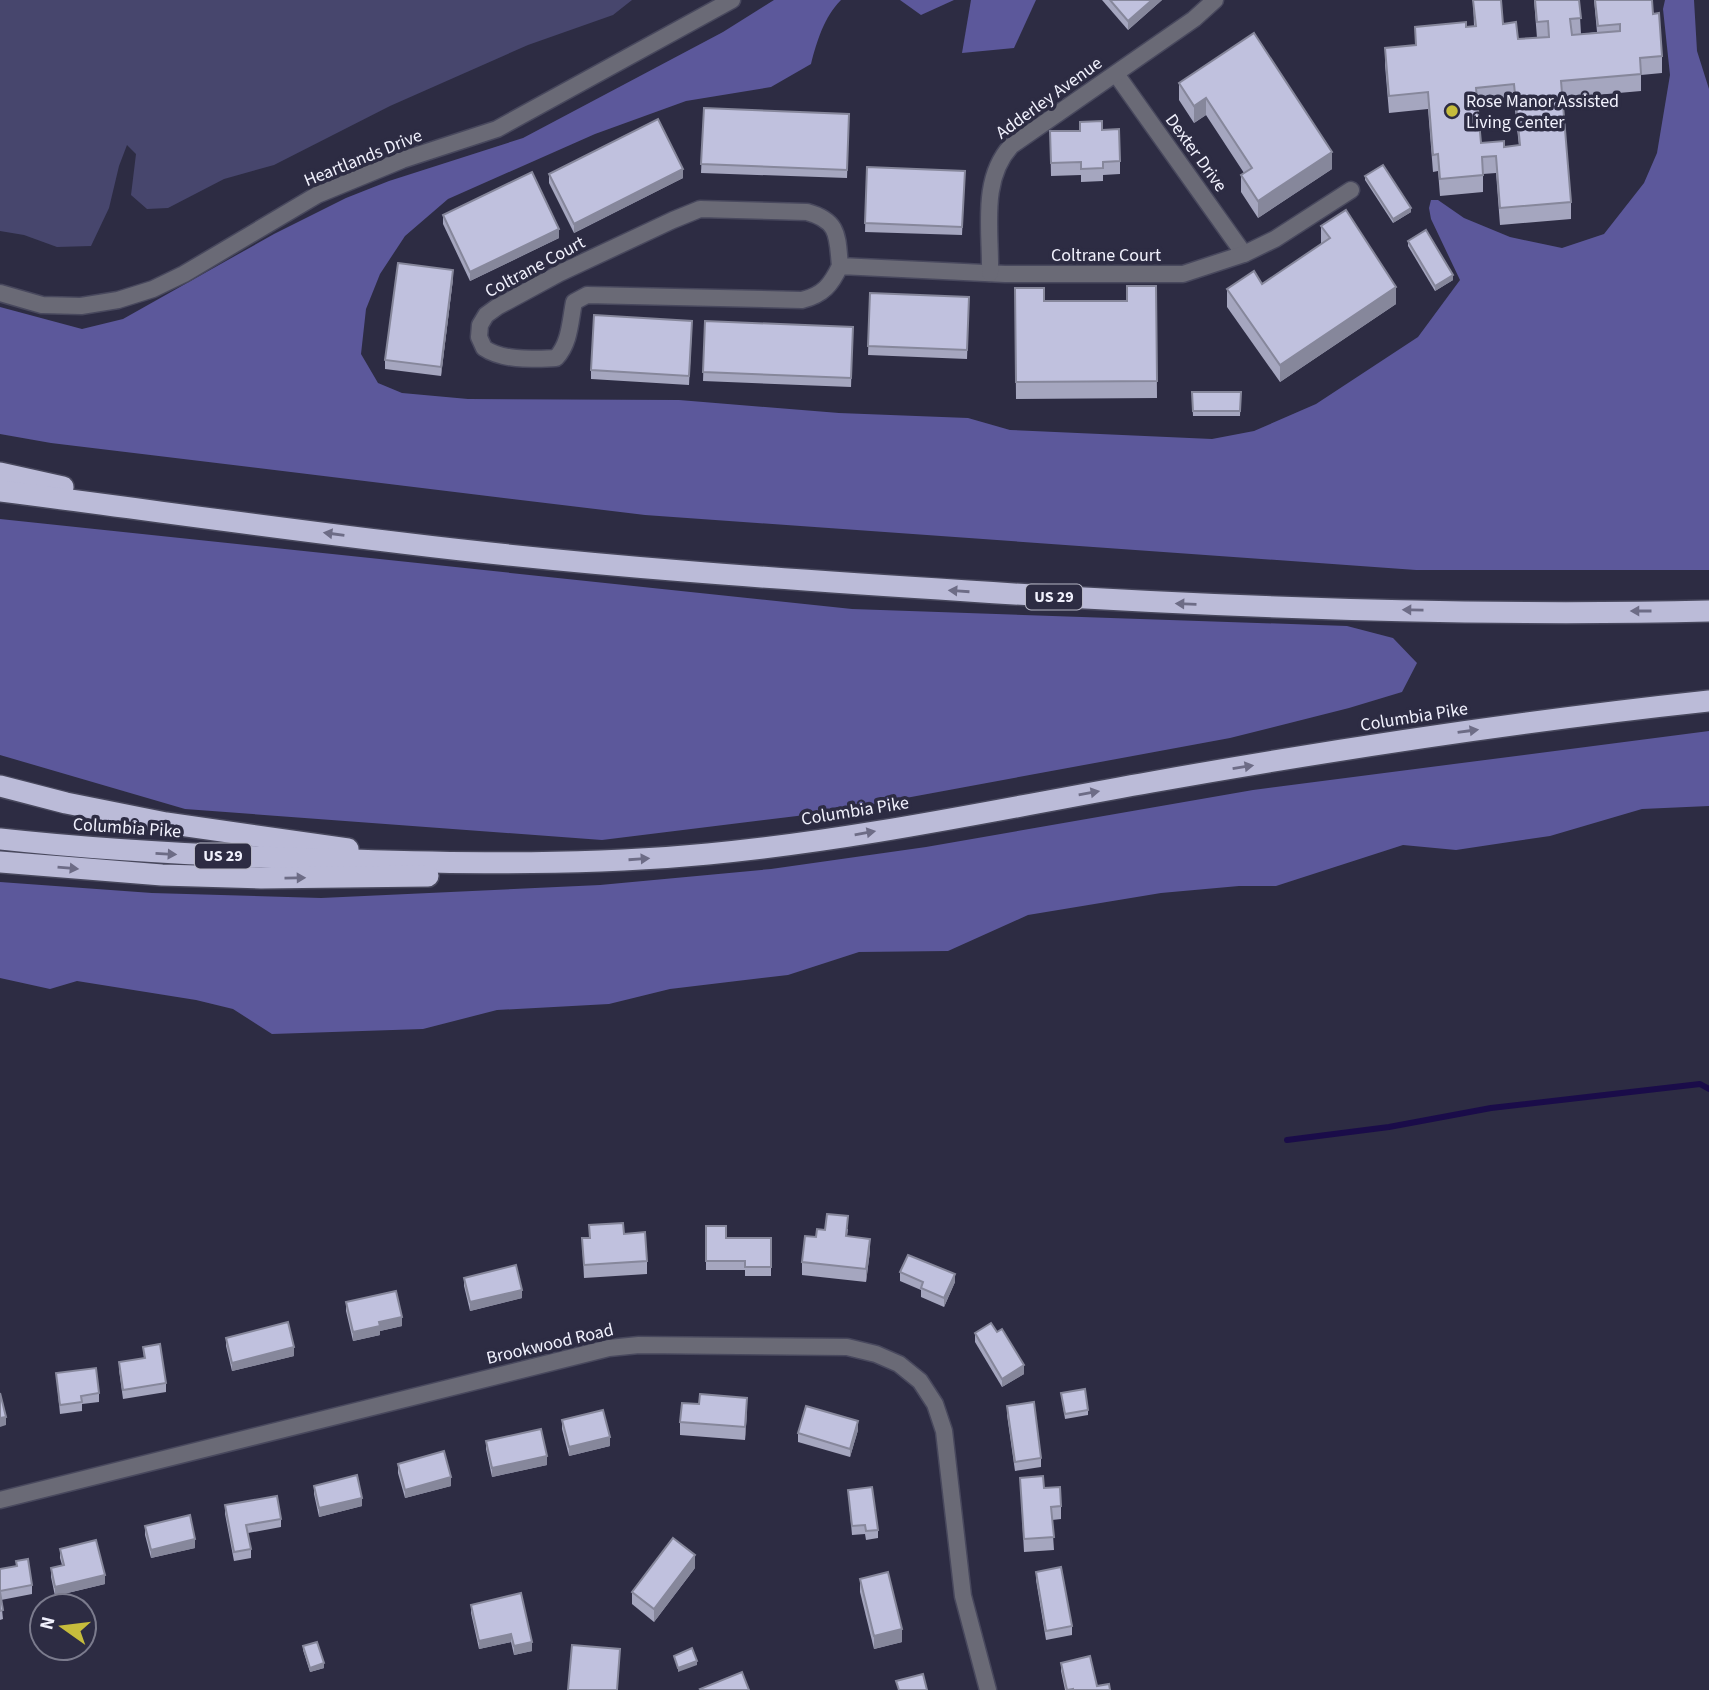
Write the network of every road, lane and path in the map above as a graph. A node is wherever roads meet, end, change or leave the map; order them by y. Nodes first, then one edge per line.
1 (732, 0) edge
2 (1214, 0) edge
3 (1116, 74) junction
4 (1351, 190) dead end
5 (1244, 254) junction
6 (840, 266) junction
7 (560, 273) junction
8 (990, 273) junction
9 (0, 293) edge
10 (574, 302) junction
11 (0, 473) edge
12 (0, 491) edge
13 (174, 513) junction
14 (1709, 611) edge
15 (1709, 701) edge
16 (0, 786) edge
17 (0, 839) edge
18 (0, 862) edge
19 (447, 863) junction
20 (571, 863) junction
21 (0, 1500) edge
22 (988, 1690) edge

1 - 9 street, Heartlands Drive
2 - 3 street, Adderley Avenue
3 - 5 street, Dexter Drive
3 - 8 street, Adderley Avenue
4 - 5 street, Coltrane Court
5 - 8 street, Coltrane Court
6 - 7 street, Coltrane Court
6 - 8 street, Coltrane Court
6 - 10 street
7 - 10 street
7 - 10 street, Coltrane Court
11 - 13 highway
12 - 13 highway, US 29
14 -> 13 highway, US 29
20 -> 15 highway, Columbia Pike / US 29
16 - 19 highway
17 -> 19 highway, Columbia Pike / US 29
18 -> 20 highway
19 - 20 highway, Columbia Pike / US 29
21 - 22 street, Brookwood Road

